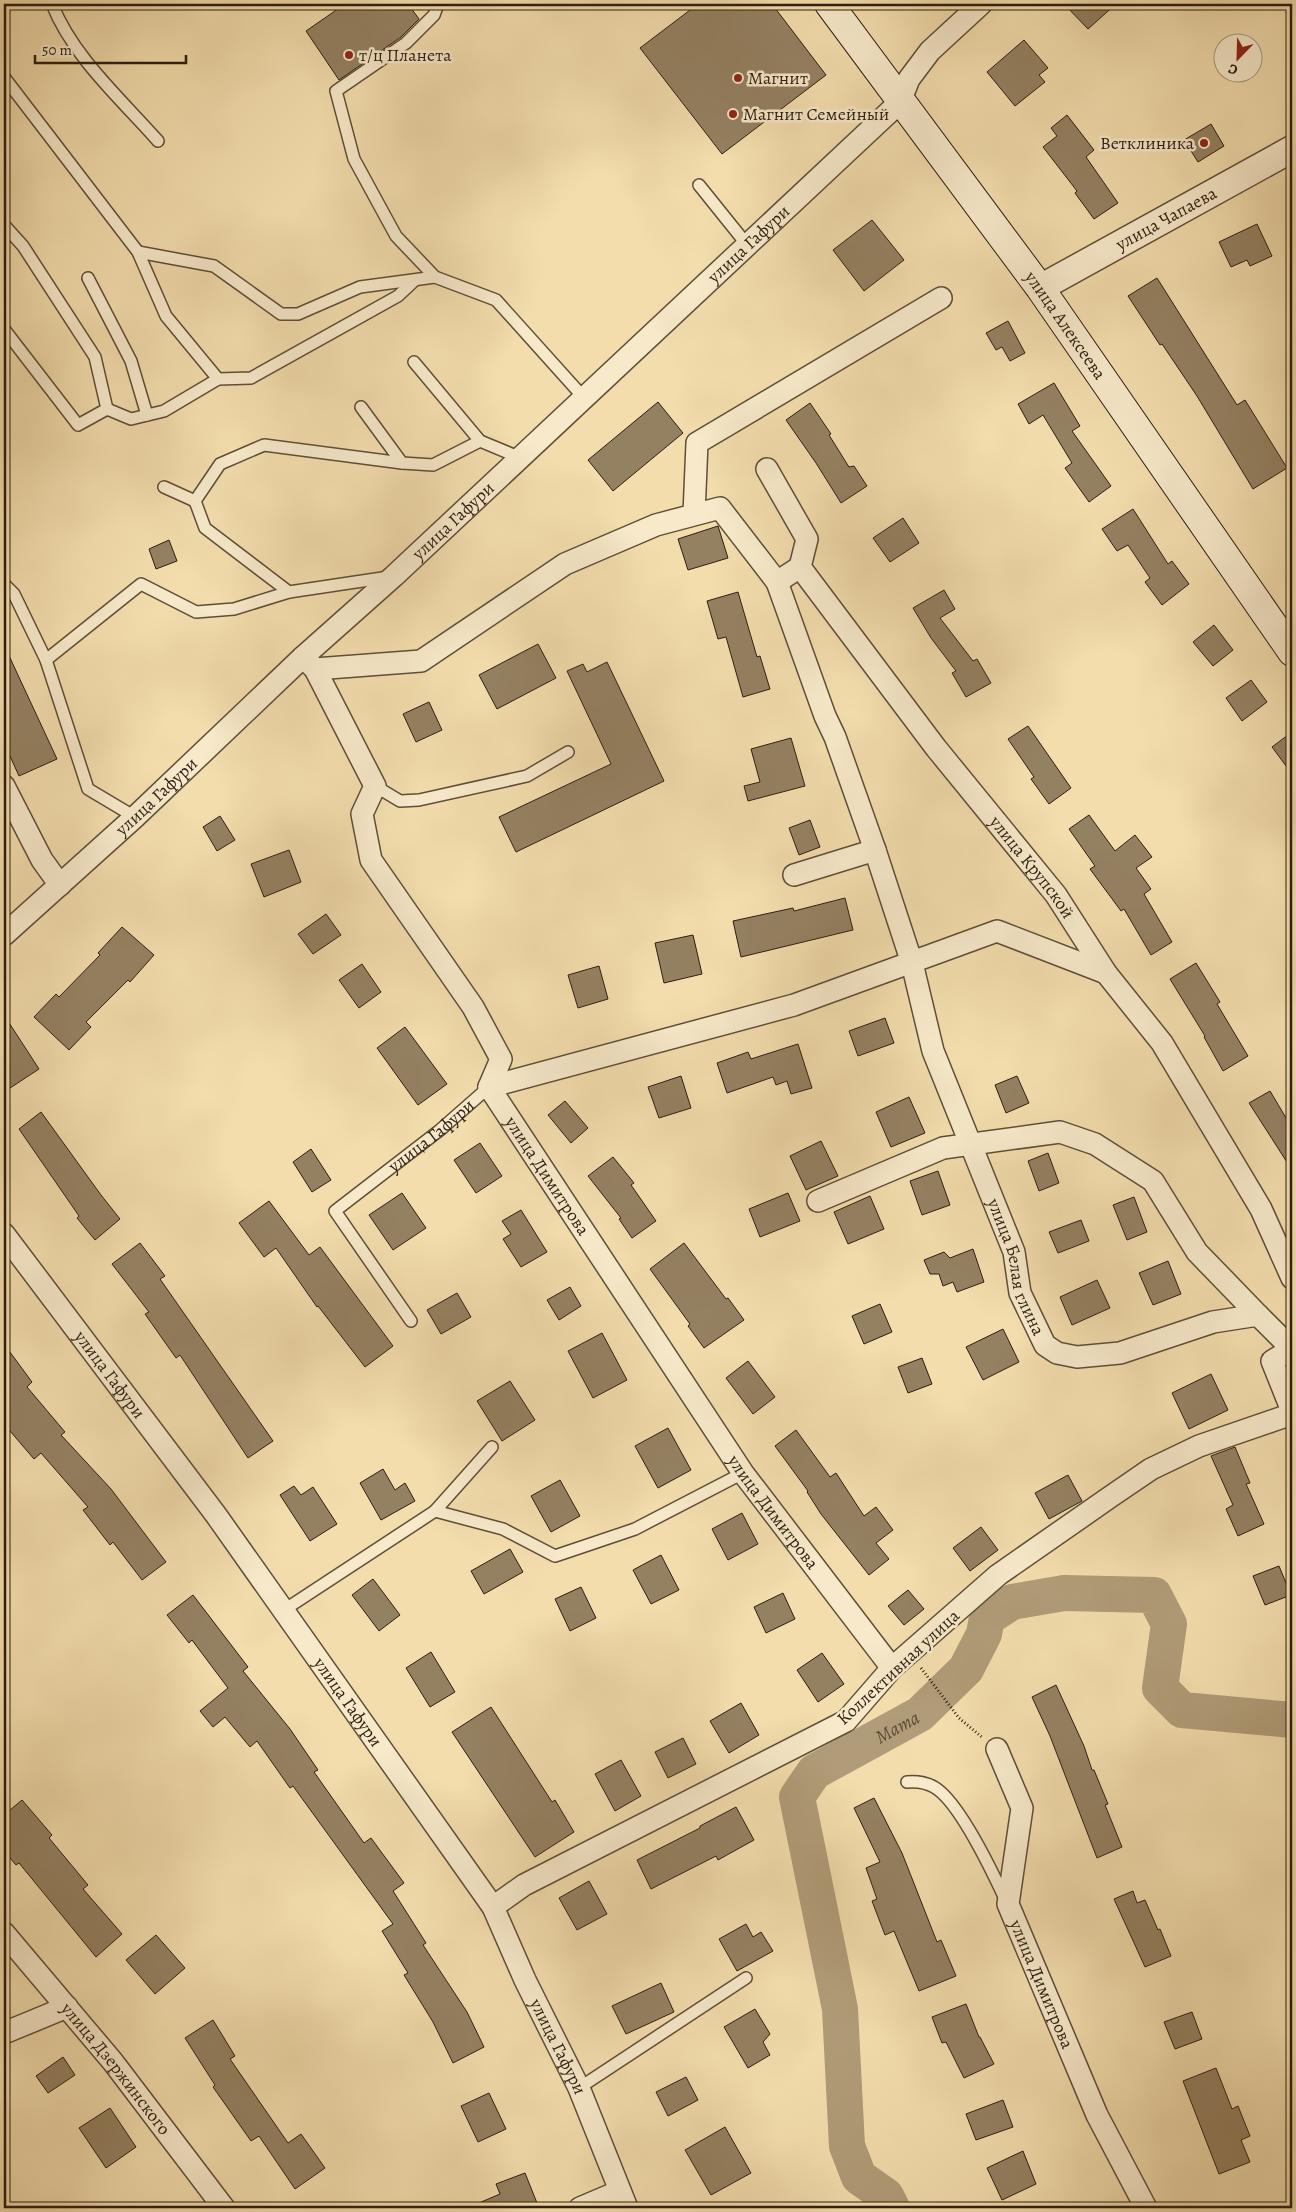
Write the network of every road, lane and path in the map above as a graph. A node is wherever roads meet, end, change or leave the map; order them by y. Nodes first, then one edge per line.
1 (52, 4) edge
2 (438, 4) edge
3 (828, 4) edge
4 (980, 4) edge
5 (4, 77) edge
6 (900, 102) junction
7 (158, 141) dead end
8 (1292, 149) edge
9 (699, 185) dead end
10 (4, 225) edge
11 (748, 246) junction
12 (138, 252) junction
13 (435, 277) junction
14 (88, 278) dead end
15 (414, 281) junction
16 (1040, 288) junction
17 (941, 298) dead end
18 (4, 329) edge
19 (414, 362) dead end
20 (218, 379) junction
21 (584, 399) junction
22 (361, 407) dead end
23 (107, 409) junction
24 (147, 415) junction
25 (480, 441) junction
26 (521, 458) junction
27 (402, 463) junction
28 (767, 469) dead end
29 (164, 487) dead end
30 (194, 501) junction
31 (694, 514) junction
32 (800, 567) junction
33 (394, 576) junction
34 (777, 582) junction
35 (4, 584) edge
36 (289, 592) junction
37 (1292, 652) edge
38 (46, 660) junction
39 (309, 663) junction
40 (568, 752) dead end
41 (4, 786) edge
42 (375, 786) junction
43 (134, 817) junction
44 (875, 850) junction
45 (794, 875) dead end
46 (60, 885) junction
47 (4, 935) edge
48 (912, 963) junction
49 (1106, 972) junction
50 (489, 1087) junction
51 (970, 1143) junction
52 (818, 1202) dead end
53 (4, 1234) edge
54 (1292, 1278) edge
55 (1258, 1314) junction
56 (411, 1321) dead end
57 (1292, 1349) edge
58 (1292, 1413) edge
59 (492, 1447) dead end
60 (743, 1473) junction
61 (435, 1511) junction
62 (284, 1610) junction
63 (892, 1668) junction
64 (920, 1668) dead end
65 (997, 1749) joint
66 (907, 1782) dead end
67 (1008, 1904) junction
68 (493, 1907) junction
69 (4, 1933) edge
70 (746, 1978) dead end
71 (67, 2007) junction
72 (4, 2033) edge
73 (579, 2088) junction
74 (624, 2199) edge
75 (224, 2208) edge
76 (580, 2208) edge
77 (1146, 2208) edge

1 - 7 lane
2 - 13 lane
3 - 6 main road, улица Алексеева
4 - 6 street
5 - 12 lane
6 - 11 street, улица Гафури
6 - 16 main road, улица Алексеева
8 - 16 street, улица Чапаева
9 - 11 lane
10 - 23 lane
11 - 21 street, улица Гафури
12 - 15 lane
12 - 20 lane
13 - 15 lane
13 - 21 lane
14 - 24 lane
15 - 20 lane
16 - 37 main road, улица Алексеева
17 - 31 street
18 - 23 lane
19 - 25 lane
20 - 24 lane
21 - 26 street, улица Гафури
22 - 27 lane
23 - 24 lane
25 - 26 lane
25 - 27 lane
26 - 33 street, улица Гафури
27 - 30 lane
28 - 32 street
29 - 30 lane
30 - 36 lane
31 - 34 street, улица Белая глина
31 - 39 street
32 - 34 street
32 - 49 street, улица Крупской
33 - 36 lane
33 - 39 street, улица Гафури
34 - 44 street, улица Белая глина
35 - 38 lane
36 - 38 lane
38 - 43 lane
39 - 42 street
39 - 43 street, улица Гафури
40 - 42 lane
41 - 46 street
42 - 50 street
43 - 46 street, улица Гафури
44 - 45 street
44 - 48 street, улица Белая глина
46 - 47 street, улица Гафури
48 - 49 street
48 - 50 street
48 - 51 street, улица Белая глина
49 - 54 street, улица Крупской
50 - 56 lane, улица Гафури
50 - 60 street, улица Димитрова
51 - 52 street
51 - 55 street
51 - 55 street, улица Белая глина
53 - 62 street, улица Гафури
55 - 57 street
57 - 58 street
58 - 63 street, Коллективная улица
59 - 61 lane
60 - 61 lane
60 - 63 street, улица Димитрова
61 - 62 lane
62 - 68 street, улица Гафури
63 - 68 street, Коллективная улица
64 - 65 path
65 - 67 street, улица Димитрова
66 - 67 lane
67 - 77 street, улица Димитрова
68 - 73 street, улица Гафури
69 - 71 street, улица Дзержинского
70 - 73 lane
71 - 72 street
71 - 75 street, улица Дзержинского
73 - 74 street, улица Гафури
74 - 76 street

